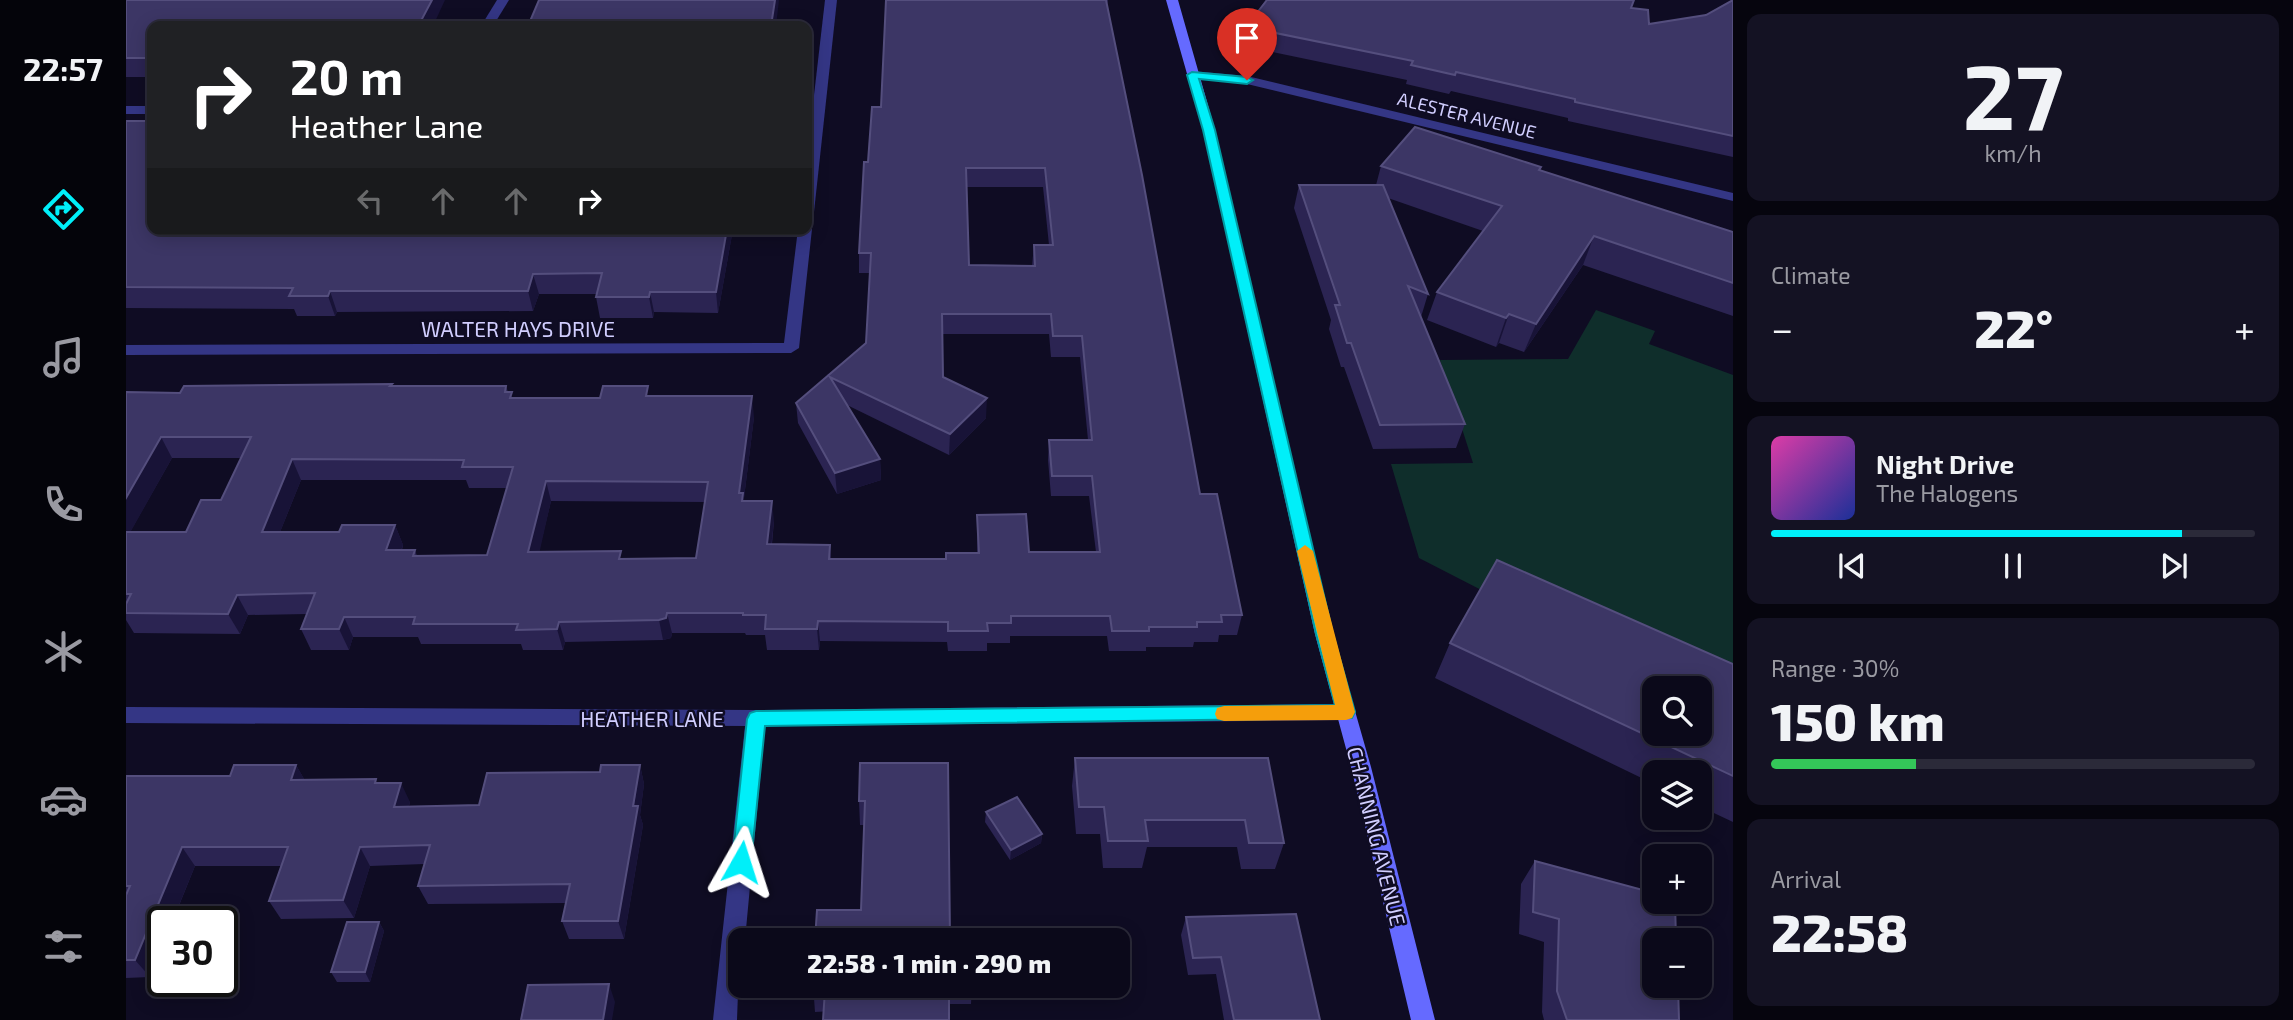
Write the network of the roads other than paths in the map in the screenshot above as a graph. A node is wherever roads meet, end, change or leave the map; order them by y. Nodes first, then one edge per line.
1 (503, 0) edge
2 (831, 0) edge
3 (1172, 0) edge
4 (490, 21) edge
5 (1192, 75) junction
6 (126, 110) edge
7 (147, 110) edge
8 (812, 168) edge
9 (1733, 197) edge
10 (804, 235) edge
11 (126, 350) edge
12 (1346, 712) junction
13 (126, 715) edge
14 (756, 719) junction
15 (725, 1020) edge
16 (1423, 1020) edge

1 - 4 street
2 - 8 street
3 - 5 street, CHANNING AVENUE
5 - 9 street, ALESTER AVENUE
5 - 12 street, CHANNING AVENUE
6 - 7 street
10 - 11 street, WALTER HAYS DRIVE
12 - 14 street, HEATHER LANE
12 - 16 street, CHANNING AVENUE
13 - 14 street, HEATHER LANE
14 - 15 street

